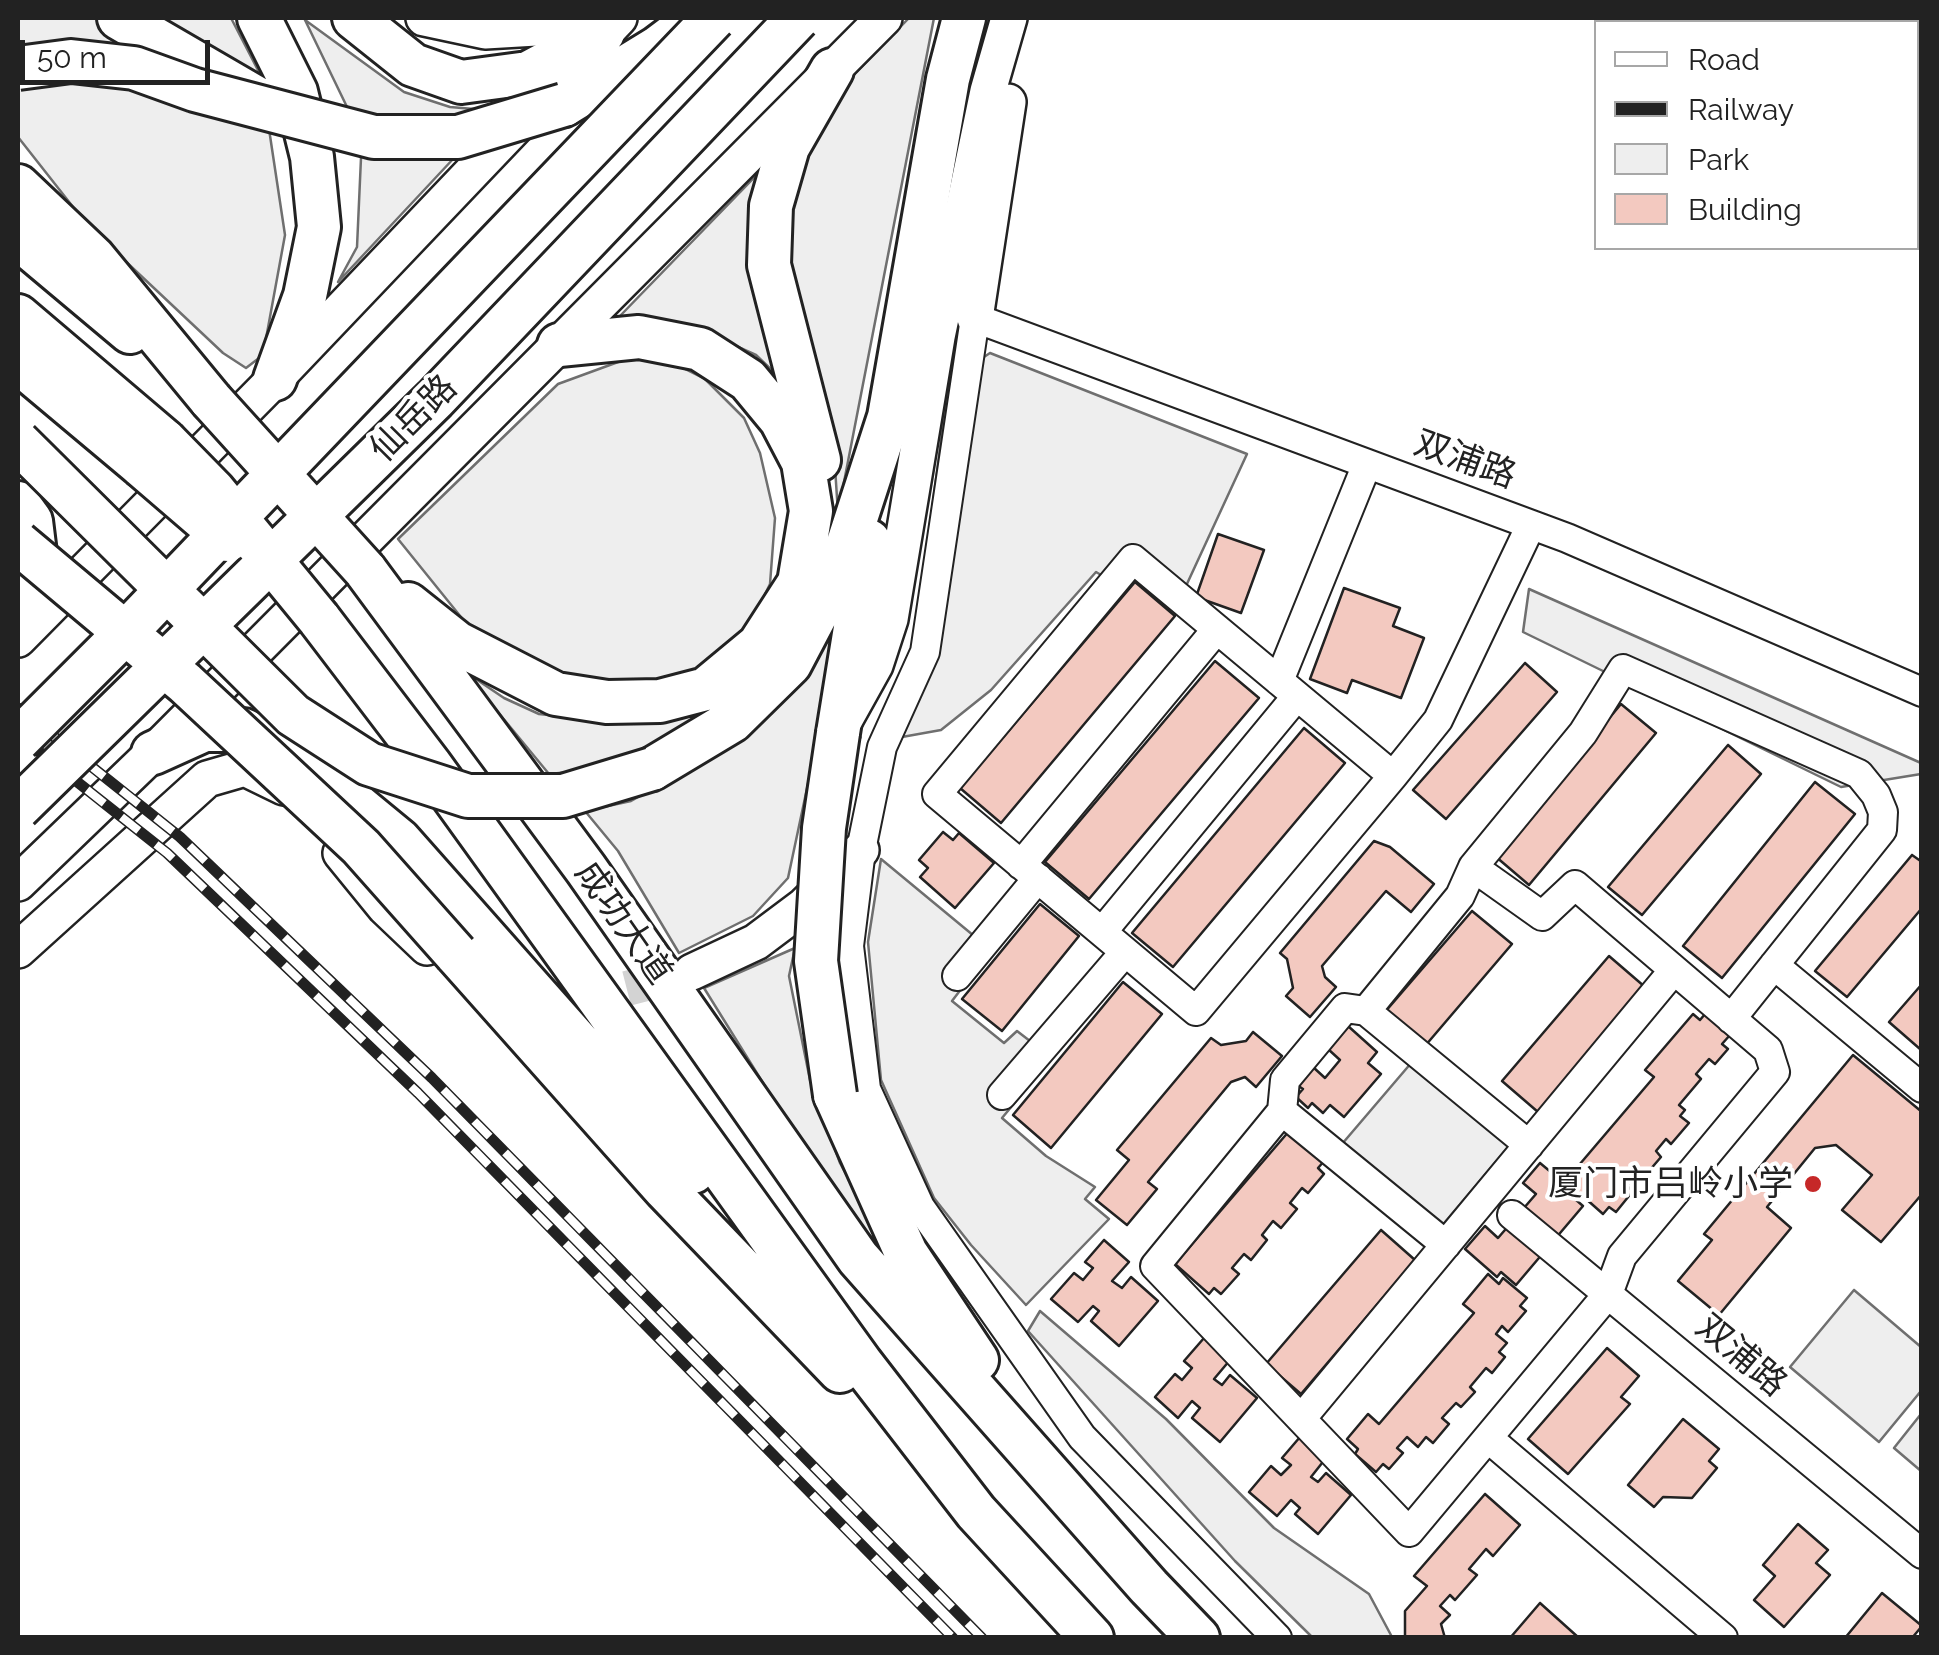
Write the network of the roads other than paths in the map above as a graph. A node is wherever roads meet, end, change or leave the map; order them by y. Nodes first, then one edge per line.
1 (119, 18) edge
2 (259, 18) edge
3 (354, 18) edge
4 (424, 18) edge
5 (697, 18) edge
6 (714, 18) edge
7 (798, 18) edge
8 (884, 18) edge
9 (964, 18) edge
10 (1010, 18) edge
11 (600, 23) edge
12 (18, 68) edge
13 (832, 70) junction
14 (287, 116) junction
15 (18, 186) edge
16 (18, 238) edge
17 (18, 316) edge
18 (975, 318) junction
19 (559, 345) junction
20 (18, 362) edge
21 (275, 379) junction
22 (211, 400) junction
23 (889, 417) junction
24 (18, 442) edge
25 (154, 454) junction
26 (1367, 464) junction
27 (18, 503) edge
28 (1531, 524) junction
29 (18, 542) edge
30 (365, 570) junction
31 (1217, 630) junction
32 (18, 635) edge
33 (790, 664) junction
34 (1288, 688) junction
35 (1922, 692) edge
36 (838, 733) junction
37 (18, 740) edge
38 (153, 753) junction
39 (1393, 776) junction
40 (18, 808) edge
41 (862, 850) junction
42 (1473, 867) junction
43 (1030, 872) junction
44 (18, 883) edge
45 (1102, 932) junction
46 (18, 950) edge
47 (1125, 952) junction
48 (446, 955) junction
49 (1774, 965) junction
50 (1674, 970) junction
51 (692, 972) tunnel mouth
52 (957, 976) dead end
53 (1366, 1011) junction
54 (1731, 1019) junction
55 (1922, 1088) edge
56 (1002, 1095) dead end
57 (1282, 1111) junction
58 (1529, 1145) junction
59 (1512, 1215) dead end
60 (1446, 1245) junction
61 (1608, 1294) junction
62 (861, 1363) junction
63 (1302, 1419) junction
64 (1488, 1438) junction
65 (1026, 1448) junction
66 (976, 1512) junction
67 (1922, 1554) edge
68 (1149, 1587) junction
69 (1092, 1638) edge
70 (1198, 1638) edge
71 (1208, 1638) edge
72 (1277, 1638) edge
73 (1723, 1638) edge

1 - 14 highway, bridge
2 - 21 highway
3 - 11 highway
4 - 11 main road
5 - 14 highway, bridge
6 - 37 highway, 仙岳路, bridge
7 - 40 highway, 仙岳路, bridge
8 - 13 main road
9 - 23 highway
10 - 18 main road
10 - 36 main road
11 - 21 main road
12 - 14 highway, bridge
13 - 19 main road
13 - 33 highway
15 - 22 highway
16 - 22 highway, 成功大道
17 - 25 highway, 成功大道
18 - 26 street, 双浦路
18 - 41 street
19 - 30 highway
19 - 38 main road
20 - 25 highway
21 - 32 main road
22 - 30 highway, 成功大道, bridge
23 - 33 highway
23 - 36 highway
24 - 33 highway, bridge
25 - 62 highway, 成功大道, bridge
26 - 28 street, 双浦路
26 - 34 street
27 - 32 highway
28 - 35 street, 双浦路
28 - 39 street
29 - 48 highway, bridge
30 - 65 highway, 成功大道
31 - 34 street
31 - 43 street
31 - 43 street
34 - 39 street
34 - 45 street
36 - 65 highway, bridge
38 - 44 main road
38 - 62 highway
39 - 47 street
41 - 51 main road
41 - 72 street
42 - 49 street
42 - 50 street
42 - 53 street
43 - 45 street
43 - 52 street
45 - 47 street
46 - 48 main road
47 - 56 street
48 - 66 highway
49 - 54 street
49 - 55 street
50 - 54 street
50 - 58 street
53 - 57 street
53 - 58 street
54 - 61 street
57 - 60 street
57 - 63 street
58 - 60 street
59 - 61 street, 双浦路
60 - 63 street
61 - 64 street
61 - 67 street, 双浦路
62 - 66 highway, 成功大道
63 - 64 street
64 - 73 street
65 - 68 highway, 成功大道
66 - 69 highway, 成功大道
68 - 70 highway, 成功大道
68 - 71 highway

